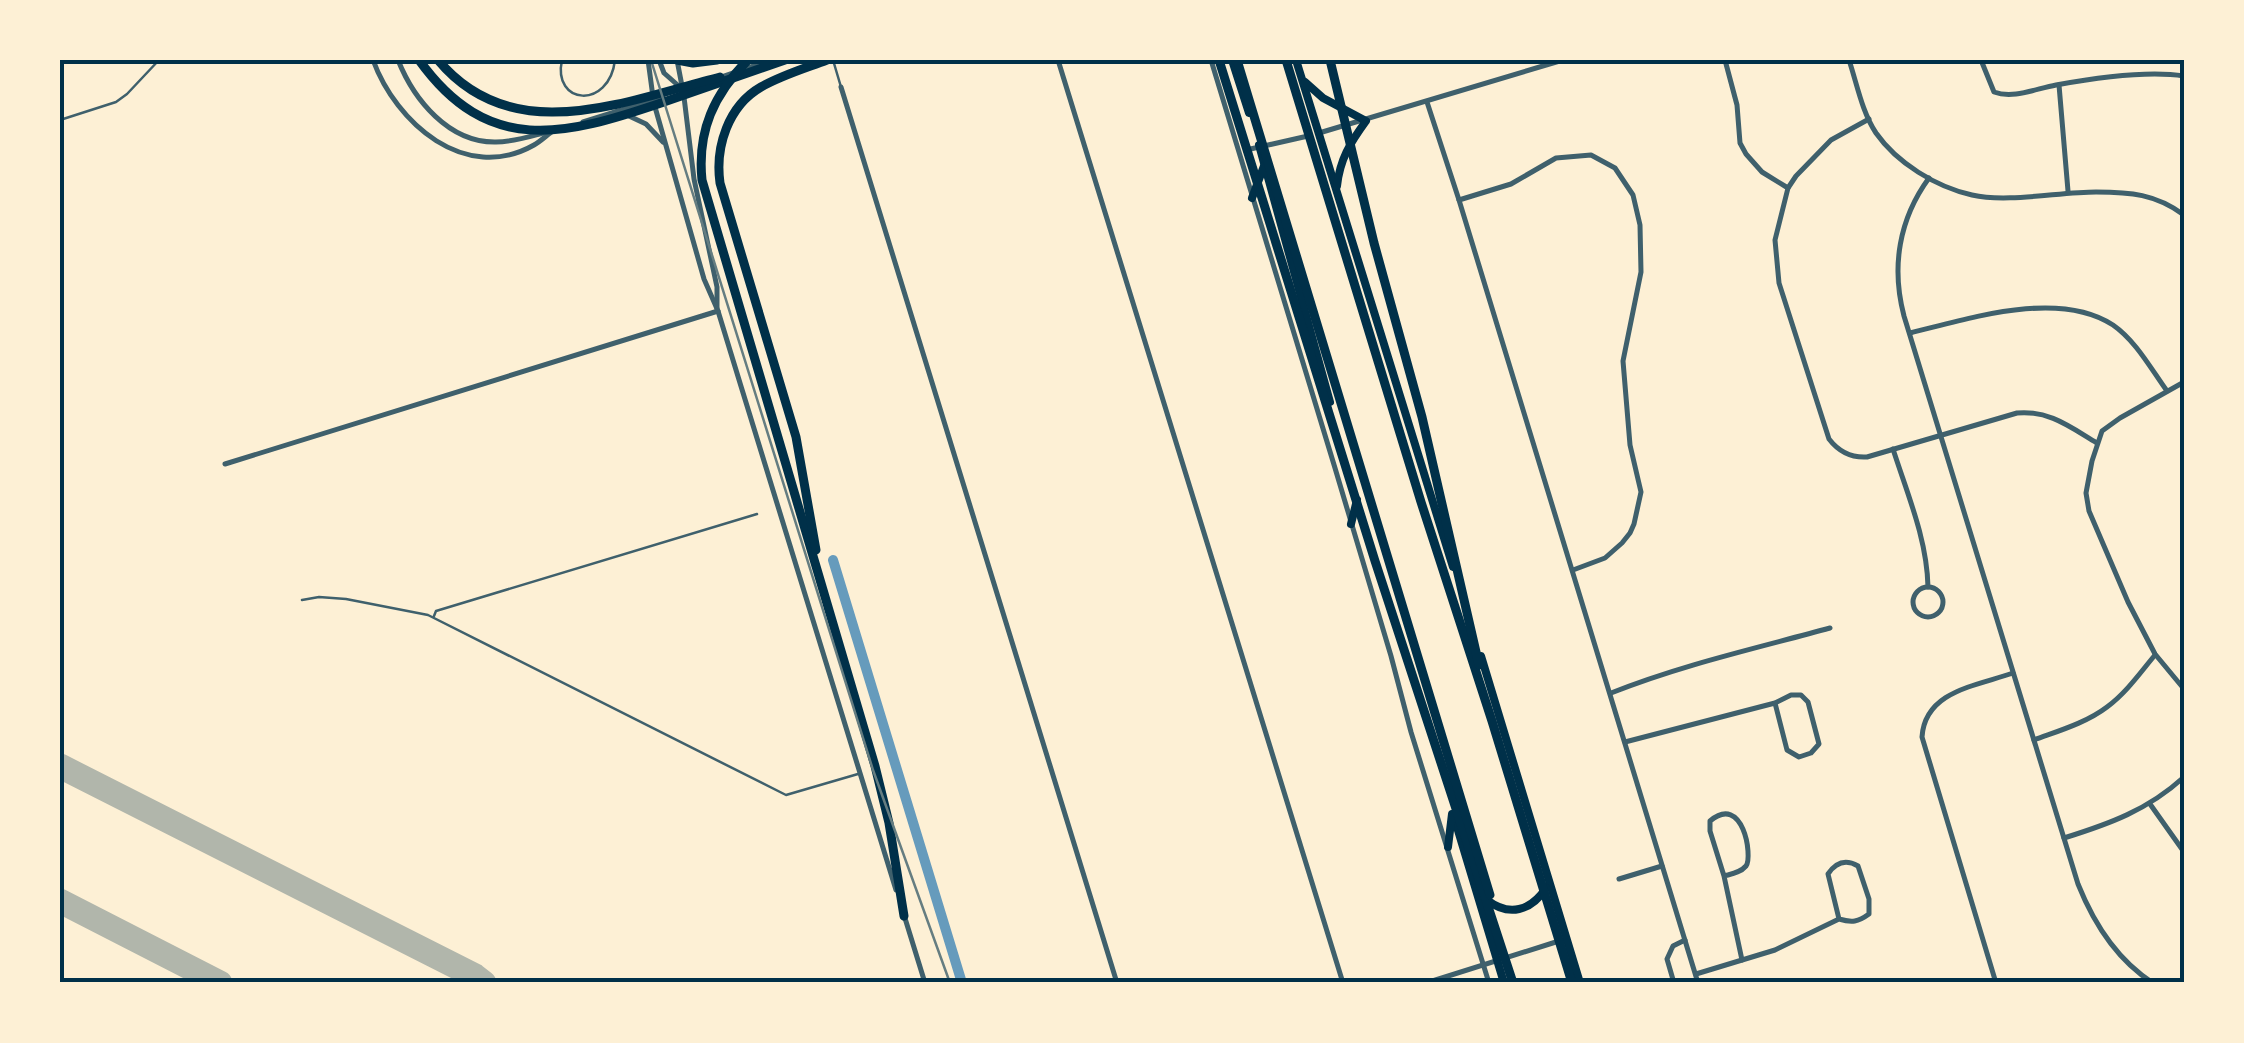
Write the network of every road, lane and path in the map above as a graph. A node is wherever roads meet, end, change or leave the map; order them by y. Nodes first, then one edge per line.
1 (159, 60) edge
2 (372, 60) edge
3 (398, 60) edge
4 (419, 60) edge
5 (438, 60) edge
6 (562, 60) edge
7 (615, 60) edge
8 (648, 60) edge
9 (660, 60) edge
10 (677, 60) edge
11 (717, 60) edge
12 (748, 60) edge
13 (830, 60) edge
14 (1058, 60) edge
15 (1211, 60) edge
16 (1219, 60) edge
17 (1234, 60) edge
18 (1286, 60) edge
19 (1296, 60) edge
20 (1330, 60) edge
21 (1562, 60) edge
22 (1726, 60) edge
23 (1849, 60) edge
24 (1982, 60) edge
25 (777, 61) edge
26 (2184, 76) edge
27 (1301, 79) junction
28 (2058, 85) junction
29 (841, 87) joint
30 (683, 90) junction
31 (653, 100) junction
32 (1426, 102) junction
33 (609, 114) junction
34 (1869, 119) junction
35 (60, 120) edge
36 (1366, 120) junction
37 (551, 131) junction
38 (1318, 134) junction
39 (664, 144) junction
40 (1259, 148) junction
41 (1238, 152) junction
42 (1264, 166) junction
43 (1929, 178) junction
44 (1788, 188) junction
45 (1336, 192) junction
46 (2068, 192) junction
47 (1252, 198) junction
48 (1459, 200) junction
49 (2184, 215) edge
50 (718, 311) junction
51 (1910, 333) junction
52 (1298, 345) junction
53 (1319, 364) junction
54 (2184, 382) edge
55 (2167, 391) junction
56 (60, 405) edge
57 (60, 421) edge
58 (1940, 436) junction
59 (2097, 443) junction
60 (1892, 449) junction
61 (225, 464) dead end
62 (1358, 496) junction
63 (757, 514) dead end
64 (1351, 524) junction
65 (1573, 570) junction
66 (820, 578) junction
67 (1928, 586) junction
68 (302, 600) dead end
69 (434, 617) junction
70 (1830, 628) dead end
71 (2155, 654) junction
72 (2013, 673) junction
73 (2184, 690) edge
74 (1611, 692) junction
75 (1775, 703) junction
76 (1492, 721) junction
77 (2034, 740) junction
78 (1626, 742) junction
79 (859, 773) junction
80 (2184, 778) edge
81 (2150, 804) junction
82 (1452, 809) junction
83 (2064, 838) junction
84 (1448, 846) junction
85 (2184, 852) edge
86 (1662, 866) junction
87 (1548, 875) junction
88 (1724, 876) junction
89 (1473, 880) junction
90 (1618, 880) dead end
91 (904, 916) junction
92 (1839, 919) junction
93 (1566, 939) junction
94 (1685, 940) junction
95 (1496, 960) junction
96 (1742, 960) junction
97 (1484, 964) junction
98 (1696, 974) junction
99 (925, 983) edge
100 (1117, 983) edge
101 (1343, 983) edge
102 (1426, 983) edge
103 (1490, 983) edge
104 (1504, 983) edge
105 (1515, 983) edge
106 (1572, 983) edge
107 (1580, 983) edge
108 (1674, 983) edge
109 (1698, 983) edge
110 (1996, 983) edge
111 (2153, 983) edge

1 - 35 lane
2 - 37 street
3 - 37 street
4 - 25 highway
5 - 25 highway
6 - 7 lane
8 - 31 street
9 - 30 street
10 - 11 highway
10 - 30 street
12 - 66 highway
13 - 29 lane
13 - 66 highway
14 - 101 street
15 - 41 street
16 - 105 highway
17 - 40 main road
17 - 105 highway
18 - 76 highway
19 - 27 main road
20 - 76 highway
21 - 32 street
22 - 44 street
23 - 34 street
24 - 28 street
25 - 30 street
26 - 28 street
27 - 36 main road
27 - 38 main road
28 - 46 street
29 - 100 street
30 - 31 street
30 - 50 street
31 - 33 street
31 - 39 street
32 - 36 street
32 - 48 street
33 - 37 street
33 - 39 street
34 - 43 street
34 - 44 street
36 - 38 street
36 - 45 main road
38 - 40 street
38 - 45 main road
39 - 50 street
40 - 41 street
40 - 42 main road
41 - 47 street
42 - 47 main road
42 - 53 main road
43 - 46 street
43 - 51 street
44 - 60 street
45 - 87 main road
46 - 49 street
47 - 52 street
48 - 65 street
48 - 65 street
50 - 61 street
50 - 79 street
51 - 55 street
51 - 58 street
52 - 53 main road
52 - 64 street
53 - 62 main road
54 - 55 street
55 - 59 street
56 - 57 lane
58 - 59 street
58 - 60 street
58 - 72 street
59 - 71 street
60 - 67 street
62 - 64 main road
62 - 82 main road
63 - 69 lane
64 - 84 street
65 - 74 street
66 - 91 highway
67 - 67 street
68 - 69 lane
69 - 79 lane
70 - 74 street
71 - 73 street
71 - 77 street
72 - 77 street
72 - 110 street
74 - 78 street
75 - 75 street
75 - 78 street
76 - 106 highway
77 - 83 street
78 - 86 street
79 - 91 street
80 - 81 street
81 - 83 street
81 - 85 street
82 - 84 main road
82 - 89 main road
83 - 111 street
84 - 97 street
86 - 90 street
86 - 94 street
87 - 89 main road
87 - 93 main road
88 - 88 street
88 - 96 street
89 - 95 main road
91 - 99 street
92 - 92 street
92 - 96 street
93 - 95 street
93 - 107 main road
94 - 98 street
94 - 108 street
95 - 97 street
95 - 104 main road
96 - 98 street
97 - 102 street
97 - 103 street
98 - 109 street

